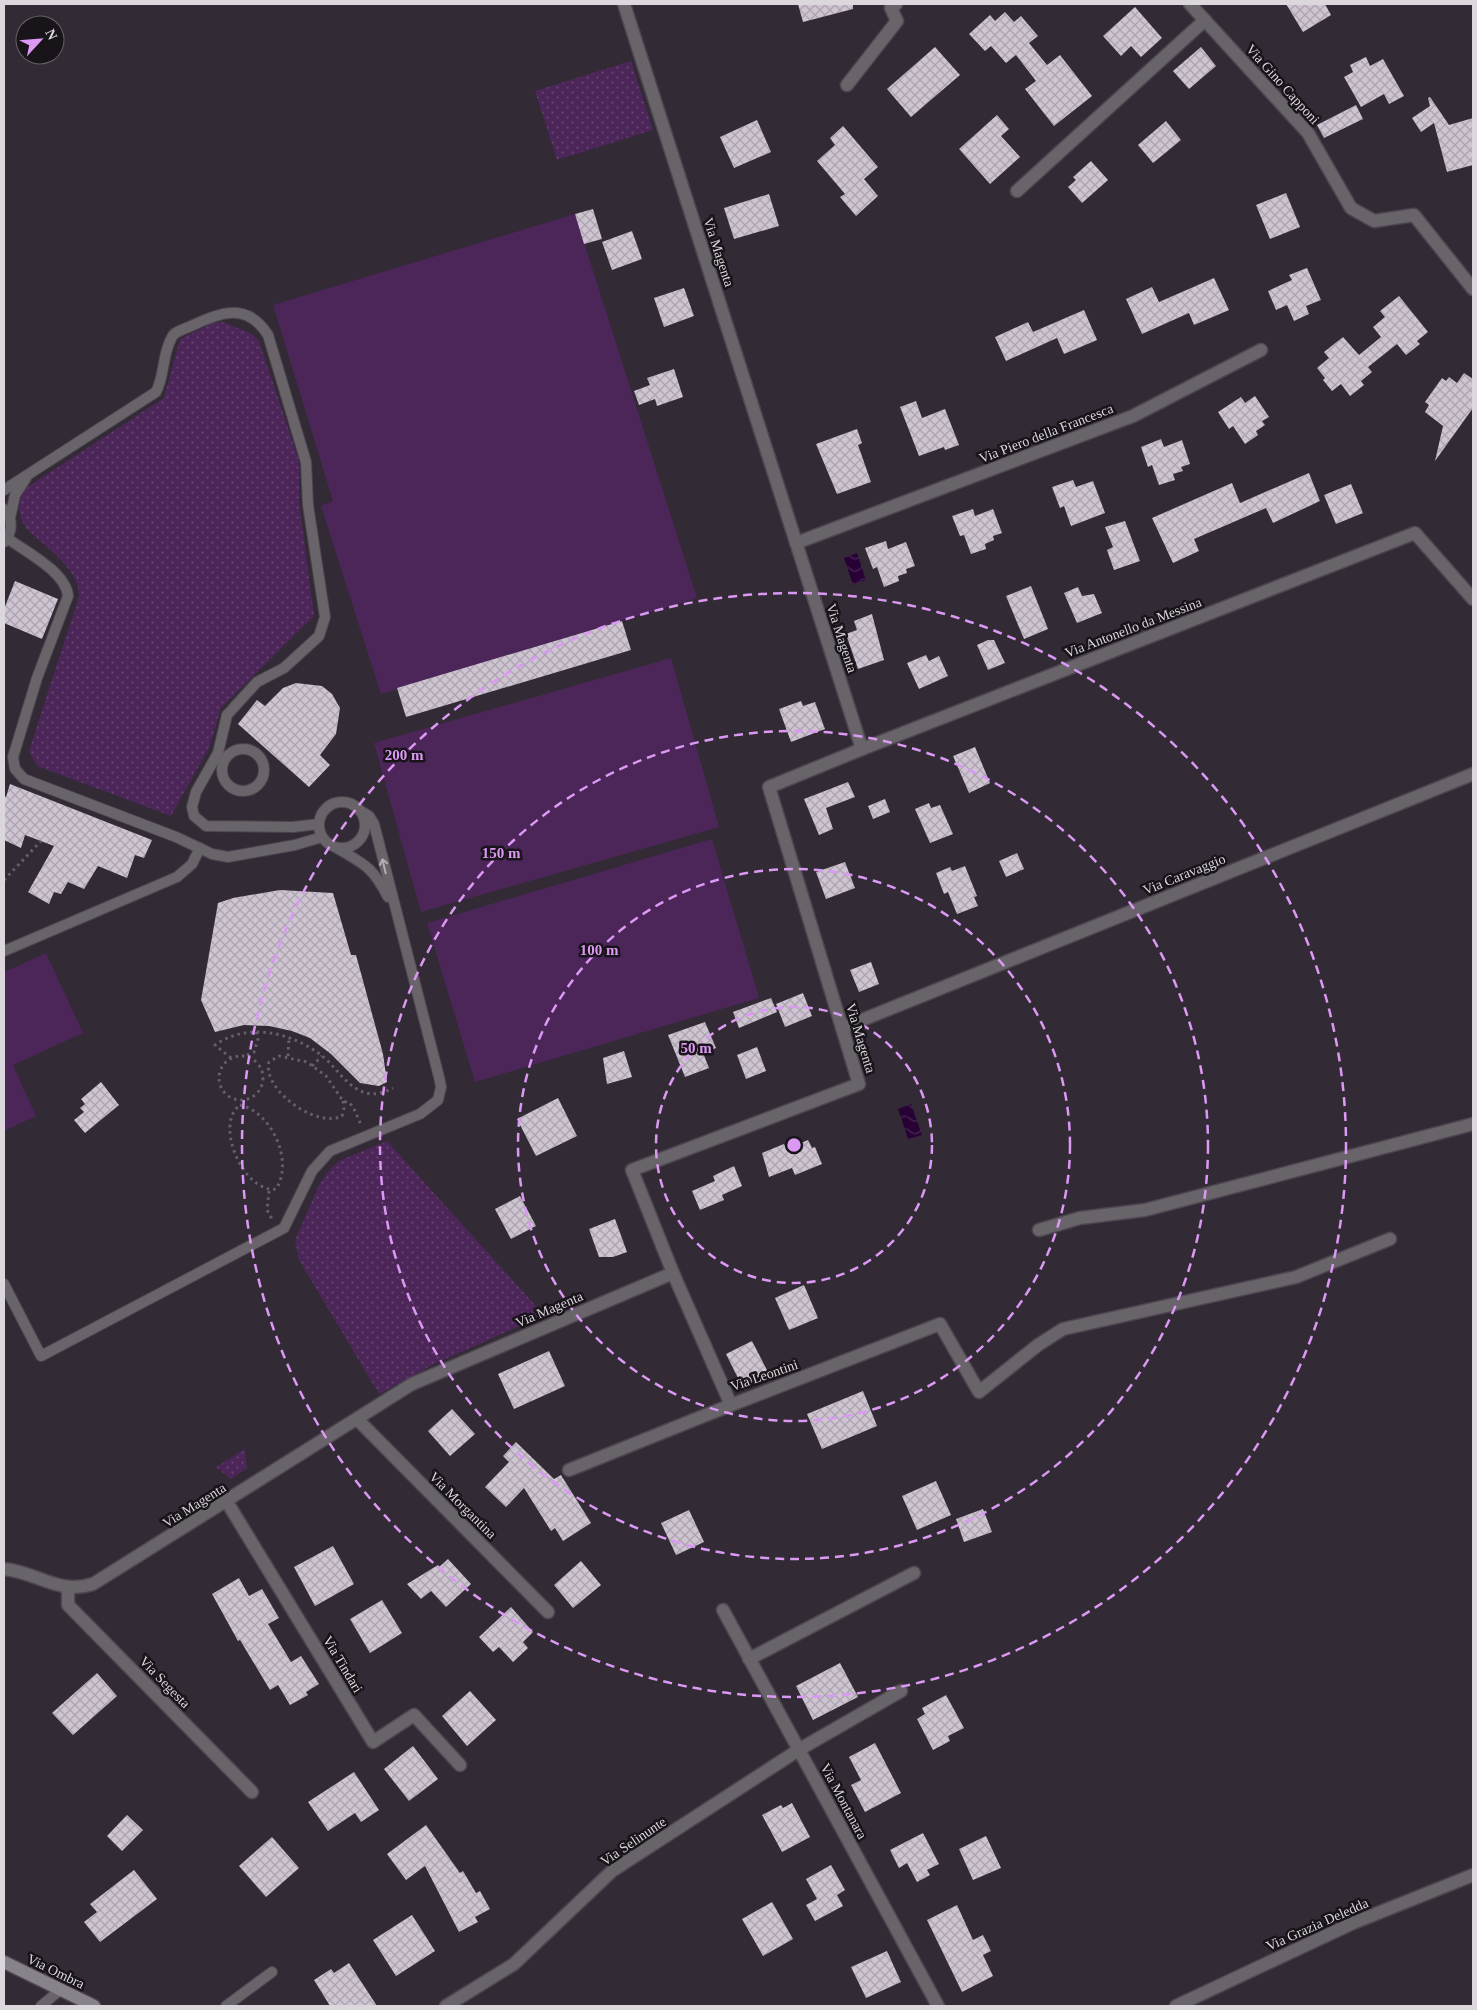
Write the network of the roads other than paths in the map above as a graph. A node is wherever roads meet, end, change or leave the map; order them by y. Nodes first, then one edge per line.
1 (624, 4) edge
2 (896, 4) edge
3 (1190, 4) edge
4 (1204, 20) junction
5 (847, 85) dead end
6 (1018, 191) dead end
7 (1473, 290) edge
8 (1261, 350) dead end
9 (30, 473) junction
10 (4, 490) edge
11 (4, 509) edge
12 (10, 518) junction
13 (5, 540) edge
14 (796, 543) junction
15 (1473, 599) edge
16 (862, 749) junction
17 (221, 756) junction
18 (1473, 774) edge
19 (359, 810) junction
20 (319, 824) junction
21 (322, 837) junction
22 (336, 847) junction
23 (200, 848) junction
24 (396, 914) junction
25 (4, 951) edge
26 (842, 1028) junction
27 (1473, 1124) edge
28 (1039, 1230) dead end
29 (1390, 1239) dead end
30 (673, 1273) junction
31 (4, 1284) edge
32 (731, 1405) junction
33 (357, 1418) junction
34 (569, 1470) dead end
35 (227, 1502) junction
36 (4, 1568) edge
37 (914, 1573) dead end
38 (68, 1588) junction
39 (723, 1610) dead end
40 (548, 1612) dead end
41 (749, 1659) junction
42 (901, 1691) dead end
43 (800, 1750) junction
44 (460, 1765) dead end
45 (252, 1792) dead end
46 (1473, 1875) edge
47 (4, 1962) edge
48 (272, 1972) dead end
49 (60, 1990) junction
50 (41, 2006) edge
51 (94, 2006) edge
52 (226, 2006) edge
53 (446, 2006) edge
54 (938, 2006) edge
55 (1176, 2006) edge

1 - 14 street, Via Magenta
2 - 5 street
3 - 4 street, Via Gino Capponi
4 - 6 street
4 - 7 street, Via Gino Capponi
8 - 14 street, Via Piero della Francesca
9 - 10 lane
9 - 12 lane
9 - 17 lane
11 - 12 lane
12 - 13 lane
13 - 23 lane
14 - 16 street, Via Magenta
15 - 16 street, Via Antonello da Messina
16 - 26 street, Via Magenta
17 - 17 lane
17 - 20 lane
18 - 26 street, Via Caravaggio
19 - 20 lane
19 - 22 lane
24 -> 19 lane
20 - 21 lane
21 - 22 lane
21 - 23 lane
22 - 24 lane
23 - 25 lane
24 - 31 lane
26 - 30 street, Via Magenta
27 - 28 street
29 - 32 street, Via Leontini
30 - 32 street, Via Leontini
30 - 33 street, Via Magenta
32 - 34 street
33 - 35 street, Via Magenta
33 - 40 street, Via Morgantina
35 - 38 street, Via Magenta
35 - 44 street, Via Tindari
36 - 38 street
37 - 41 street
38 - 45 street, Via Segesta
39 - 41 street, Via Montanara
41 - 43 street, Via Montanara
42 - 43 street, Via Selinunte
43 - 53 street, Via Selinunte
43 - 54 street, Via Montanara
46 - 55 street, Via Grazia Deledda
47 - 49 main road, Via Ombra
48 - 52 lane
49 - 50 lane
49 - 51 main road, Via Ombra

